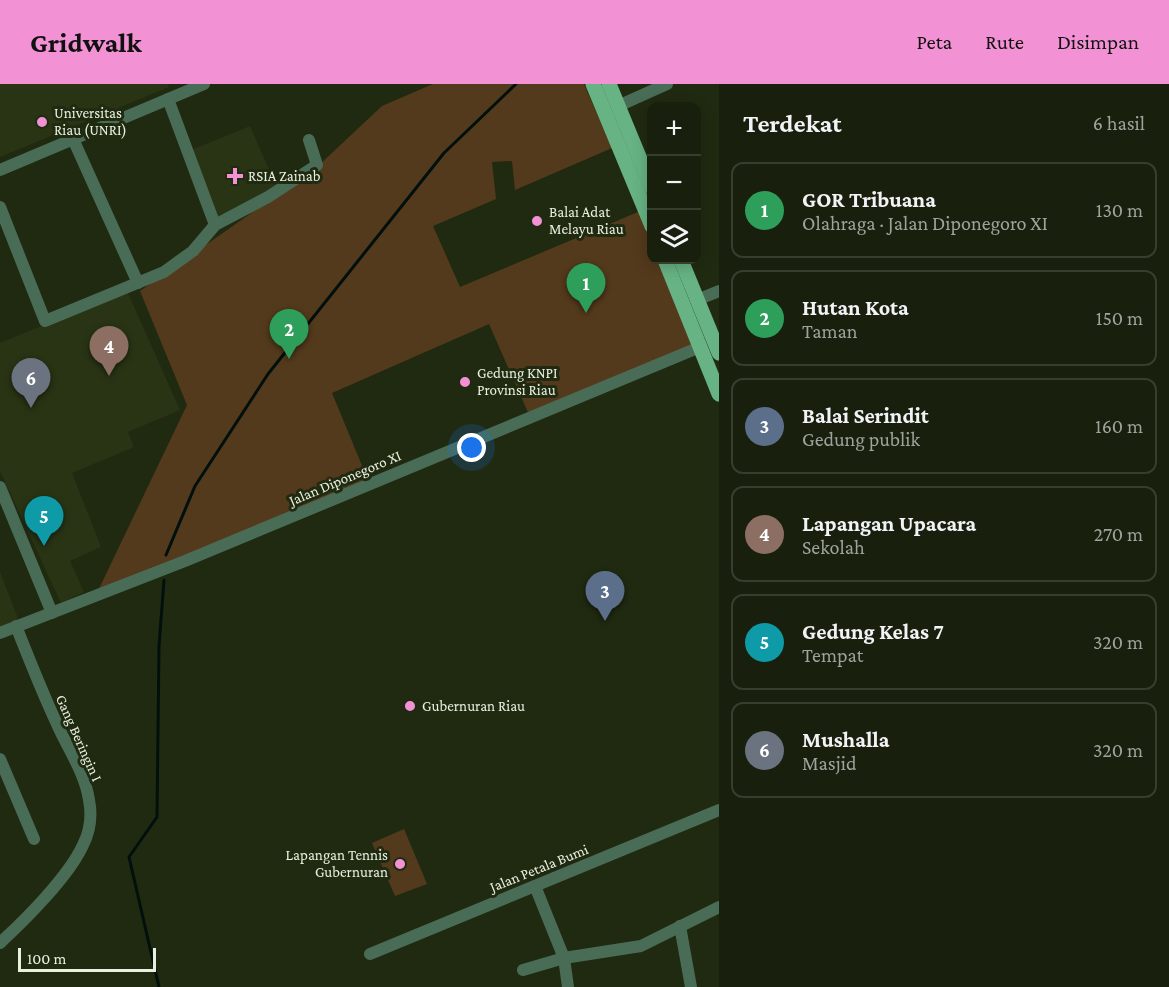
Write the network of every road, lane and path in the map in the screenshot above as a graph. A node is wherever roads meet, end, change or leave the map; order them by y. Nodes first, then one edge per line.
1 (204, 84) edge
2 (593, 84) edge
3 (609, 84) edge
4 (668, 84) edge
5 (168, 99) junction
6 (618, 106) junction
7 (73, 139) junction
8 (309, 140) dead end
9 (0, 170) edge
10 (647, 178) edge
11 (0, 207) edge
12 (647, 216) edge
13 (215, 225) junction
14 (667, 264) edge
15 (683, 264) edge
16 (138, 283) junction
17 (719, 291) edge
18 (698, 300) junction
19 (700, 347) junction
20 (719, 353) edge
21 (719, 394) edge
22 (0, 487) edge
23 (52, 613) junction
24 (16, 626) junction
25 (0, 633) edge
26 (0, 759) edge
27 (719, 810) edge
28 (34, 839) dead end
29 (535, 886) junction
30 (719, 907) edge
31 (680, 926) junction
32 (0, 943) edge
33 (370, 954) dead end
34 (564, 958) junction
35 (523, 970) dead end
36 (568, 987) edge
37 (691, 987) edge

1 - 5 street
2 - 12 main road
3 - 6 main road
4 - 6 street
5 - 7 street
5 - 13 street
6 - 10 main road
7 - 9 street
7 - 16 street
8 - 13 street
11 - 16 street
13 - 16 street
14 - 19 main road
15 - 18 main road
17 - 18 street
18 - 20 main road
19 - 21 main road
19 - 23 street, Jalan Diponegoro XI
22 - 23 street
23 - 24 street, Jalan Diponegoro XI
24 - 25 street, Jalan Diponegoro XI
24 - 32 street, Gang Beringin I
26 - 28 street
27 - 29 street, Jalan Petala Bumi
29 - 33 street, Jalan Petala Bumi
29 - 34 street
30 - 31 street
31 - 34 street
31 - 37 street
34 - 35 street
34 - 36 street

